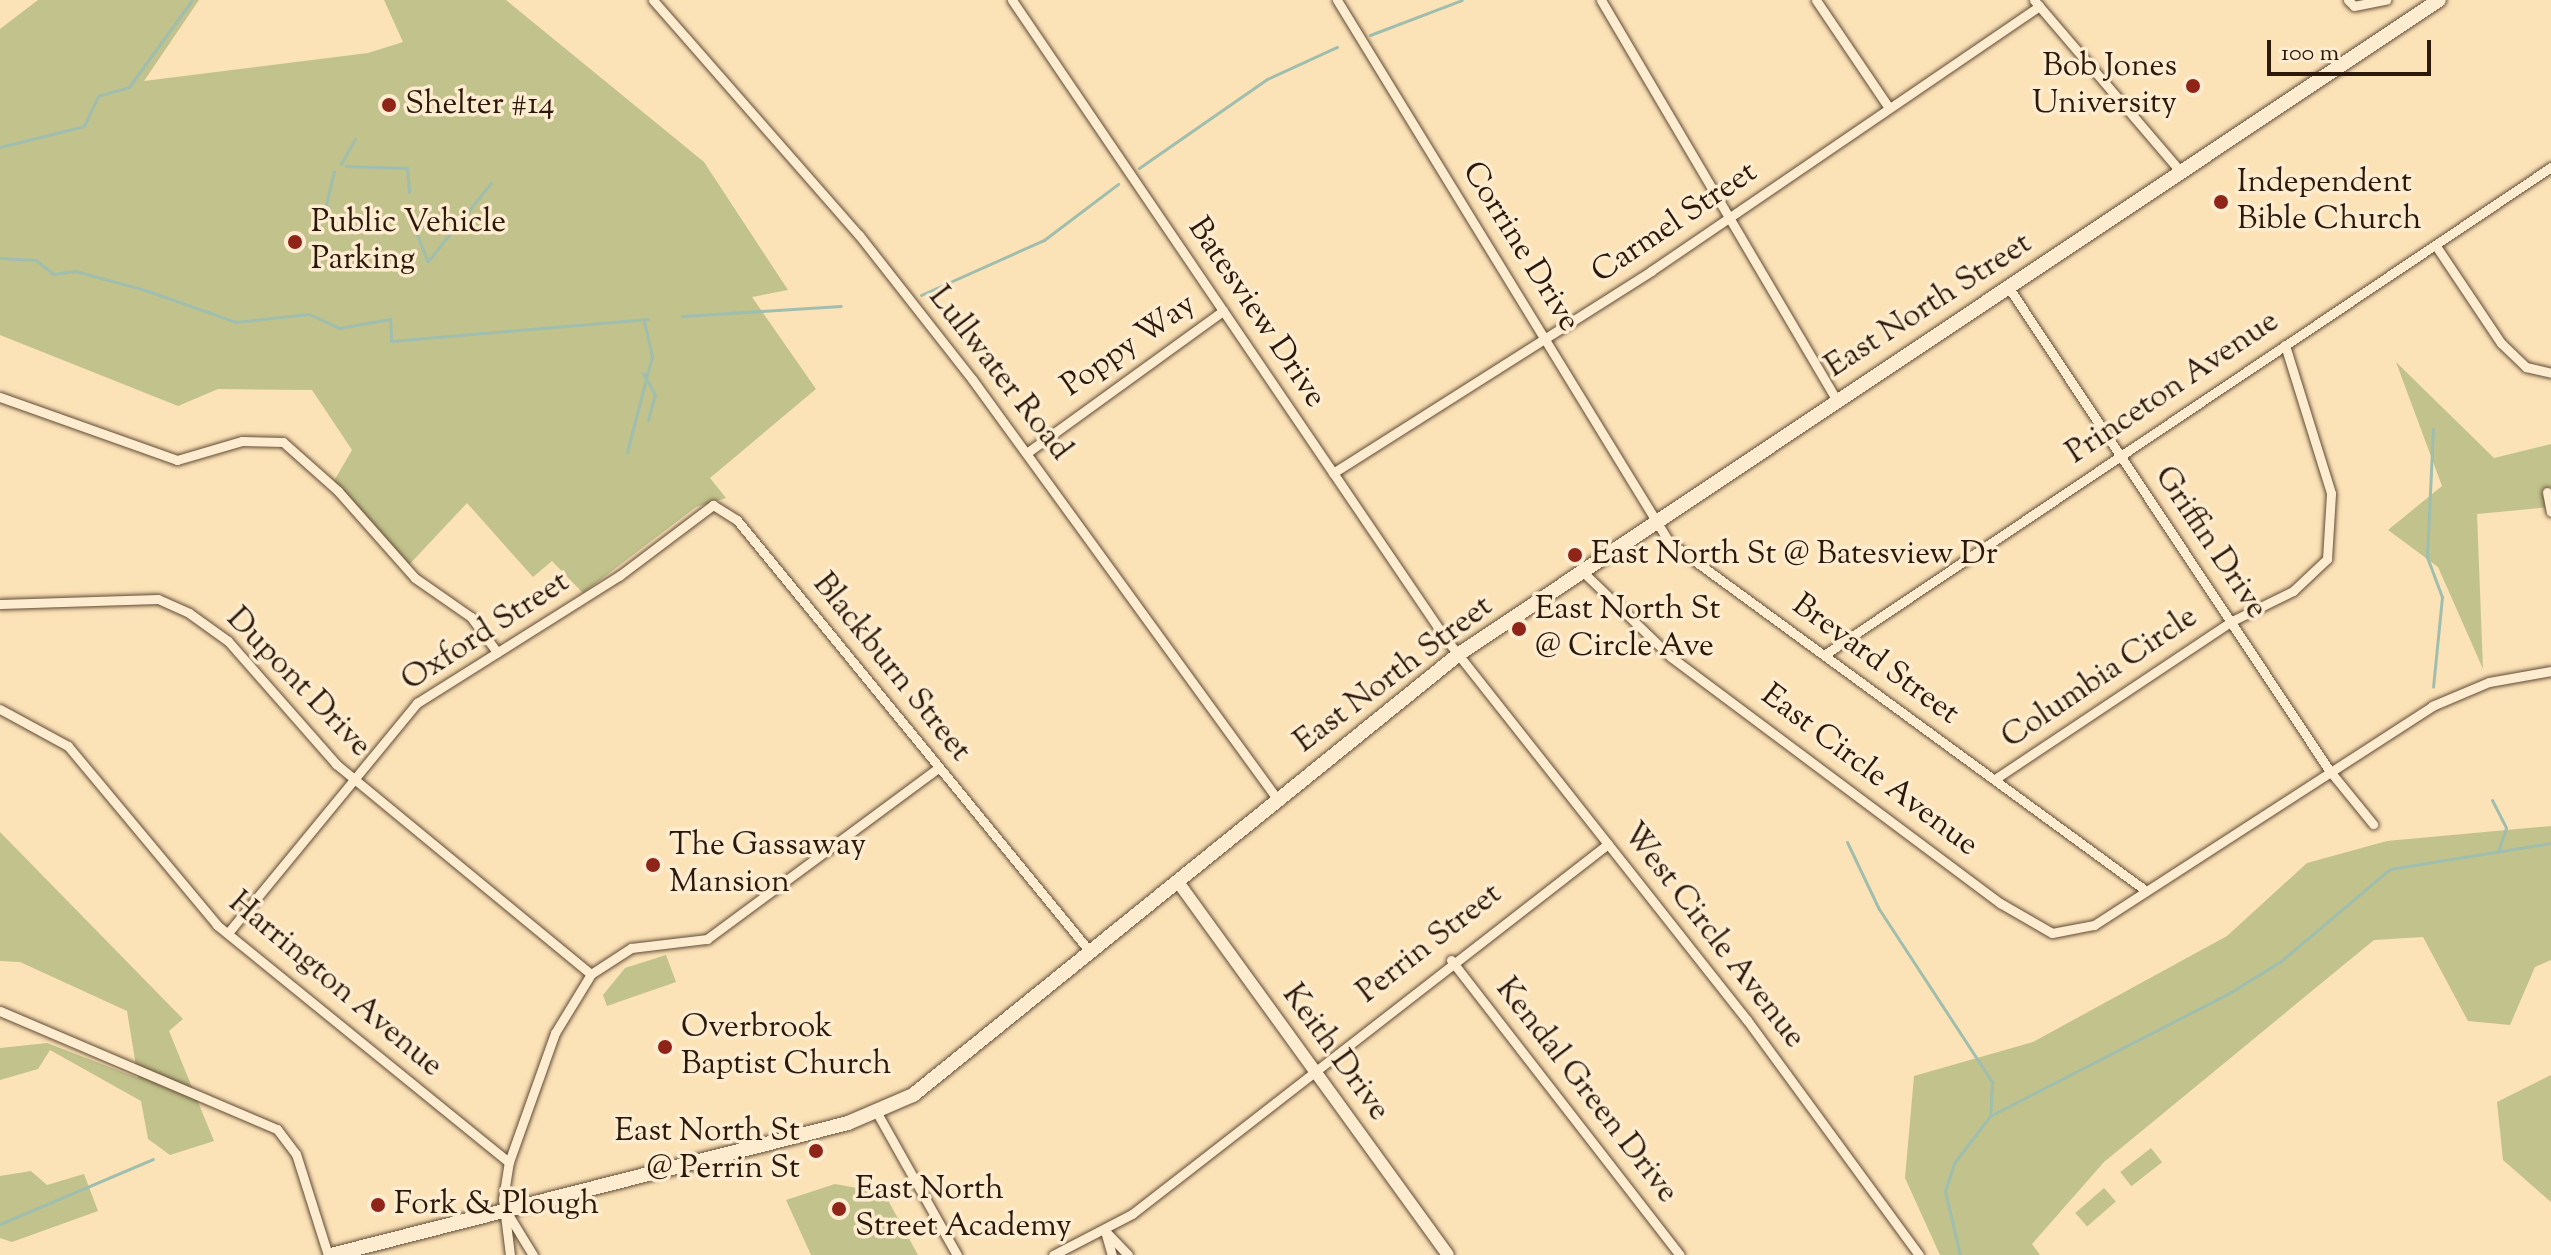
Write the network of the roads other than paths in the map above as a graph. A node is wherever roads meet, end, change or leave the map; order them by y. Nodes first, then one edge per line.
1 (653, 0) edge
2 (1012, 0) edge
3 (1337, 0) edge
4 (1601, 0) edge
5 (1816, 0) edge
6 (2348, 0) edge
7 (2386, 0) edge
8 (2439, 0) edge
9 (2037, 3) edge
10 (1889, 108) junction
11 (2551, 167) edge
12 (2180, 171) junction
13 (1732, 216) junction
14 (2436, 246) junction
15 (2009, 288) junction
16 (1223, 311) junction
17 (1546, 339) junction
18 (2285, 345) junction
19 (2551, 373) edge
20 (0, 397) edge
21 (1837, 400) junction
22 (1028, 452) junction
23 (2119, 455) junction
24 (1333, 473) junction
25 (2547, 492) dead end
26 (2551, 512) edge
27 (1660, 522) junction
28 (629, 568) joint
29 (1583, 572) junction
30 (0, 604) edge
31 (2232, 621) junction
32 (497, 652) junction
33 (1459, 654) junction
34 (1824, 655) junction
35 (2551, 671) edge
36 (0, 709) edge
37 (938, 768) junction
38 (2329, 770) junction
39 (1995, 779) junction
40 (354, 780) junction
41 (1278, 800) junction
42 (2373, 824) dead end
43 (1608, 844) junction
44 (1178, 882) junction
45 (2145, 890) junction
46 (228, 933) junction
47 (1091, 953) junction
48 (1451, 960) junction
49 (591, 974) junction
50 (0, 1011) edge
51 (1315, 1069) junction
52 (877, 1113) junction
53 (509, 1162) junction
54 (506, 1211) junction
55 (1105, 1231) junction
56 (329, 1255) edge
57 (510, 1255) edge
58 (533, 1255) edge
59 (957, 1255) edge
60 (1053, 1255) edge
61 (1112, 1255) edge
62 (1128, 1255) edge
63 (1448, 1255) edge
64 (1680, 1255) edge
65 (1919, 1255) edge

1 - 22 street, Lullwater Road
2 - 16 street, Batesview Drive
3 - 17 street, Corrine Drive
4 - 13 street
5 - 10 street
6 - 7 street
8 - 12 main road, East North Street
9 - 10 street, Carmel Street
9 - 12 street
10 - 13 street, Carmel Street
11 - 14 street, Princeton Avenue
12 - 15 main road, East North Street
13 - 17 street, Carmel Street
13 - 21 street
14 - 18 street, Princeton Avenue
14 - 19 street
15 - 21 main road, East North Street
15 - 23 street, Griffin Drive
16 - 22 street, Poppy Way
16 - 24 street, Batesview Drive
17 - 24 street, Carmel Street
17 - 27 street, Corrine Drive
18 - 23 street, Princeton Avenue
18 - 31 street, Columbia Circle
20 - 32 street
21 - 27 main road, East North Street
22 - 41 street, Lullwater Road
23 - 31 street, Griffin Drive
23 - 34 street, Princeton Avenue
24 - 33 street, Batesview Drive
25 - 26 street
27 - 29 main road, East North Street
27 - 34 street, Brevard Street
28 - 32 street, Oxford Street
28 - 37 street, Blackburn Street
29 - 33 main road, East North Street
29 - 45 street, East Circle Avenue
30 - 40 street, Dupont Drive
31 - 38 street, Griffin Drive
31 - 39 street, Columbia Circle
32 - 40 street, Oxford Street
33 - 41 main road, East North Street
33 - 43 street, West Circle Avenue
34 - 39 street, Brevard Street
35 - 38 street, East Circle Avenue
36 - 46 street, Harrington Avenue
37 - 47 street, Blackburn Street
37 - 49 street
38 - 42 street, Griffin Drive
38 - 45 street, East Circle Avenue
39 - 45 street, Brevard Street
40 - 46 street, Oxford Street
40 - 49 street, Dupont Drive
41 - 44 main road, East North Street
43 - 48 street, Perrin Street
43 - 65 street, West Circle Avenue
44 - 47 main road, East North Street
44 - 51 street, Keith Drive
46 - 53 street, Harrington Avenue
47 - 52 main road, East North Street
48 - 51 street, Perrin Street
48 - 64 street, Kendal Green Drive
49 - 53 street
50 - 56 street
51 - 55 street, Perrin Street
51 - 63 street, Keith Drive
52 - 54 main road, East North Street
52 - 59 street
53 - 54 street
54 - 56 main road, East North Street
54 - 57 street
54 - 58 street
55 - 60 street, Perrin Street
55 - 61 street
55 - 62 street

